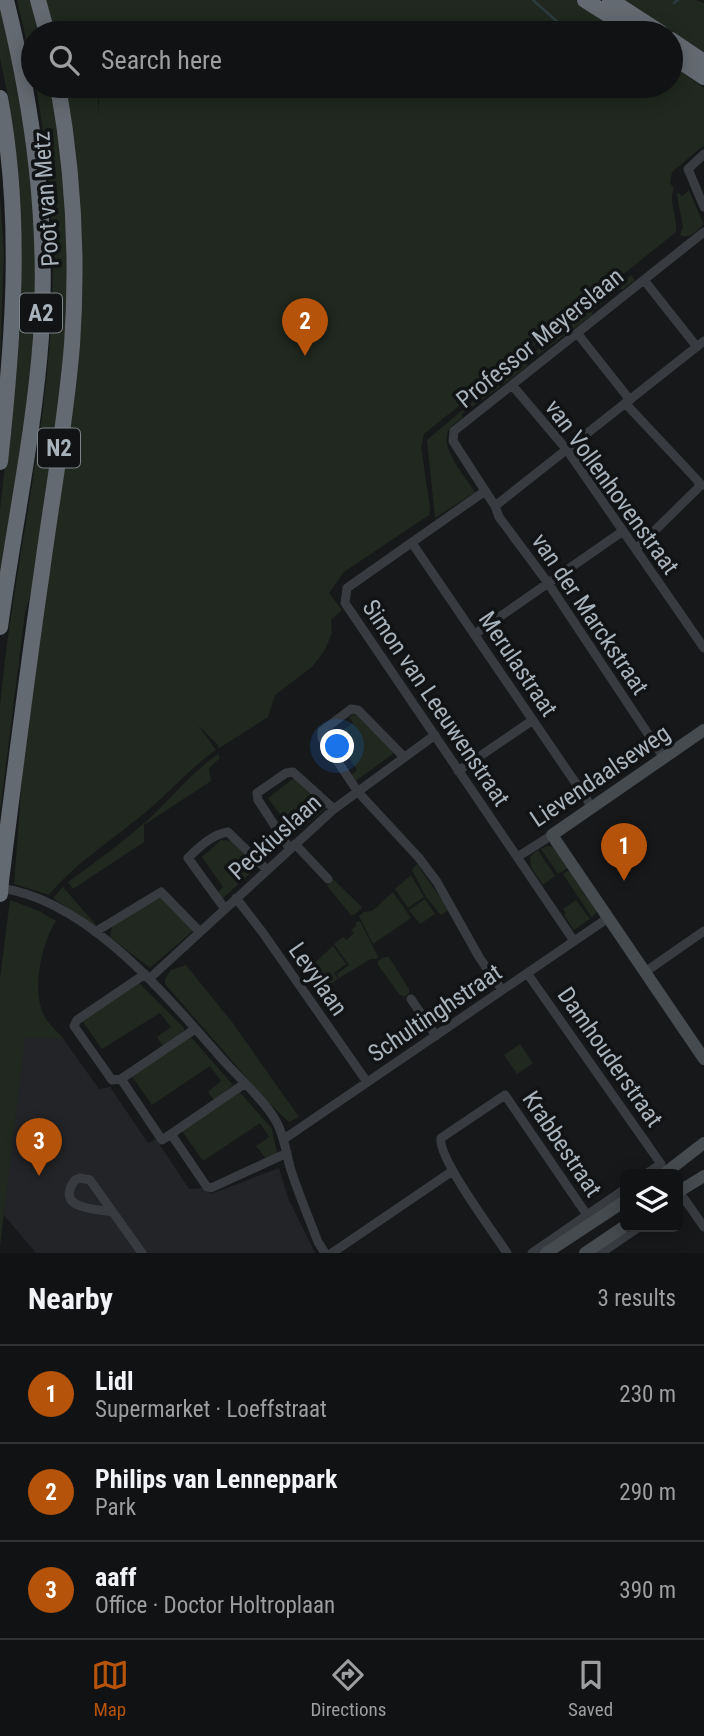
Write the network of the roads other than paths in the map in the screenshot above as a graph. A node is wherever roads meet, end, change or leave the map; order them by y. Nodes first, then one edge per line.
1 (6, 0) edge
2 (38, 0) edge
3 (585, 0) edge
4 (610, 0) edge
5 (44, 21) edge
6 (618, 21) edge
7 (642, 21) edge
8 (683, 48) edge
9 (21, 61) edge
10 (704, 62) edge
11 (683, 63) edge
12 (704, 77) edge
13 (28, 98) edge
14 (60, 98) edge
15 (0, 99) edge
16 (704, 154) edge
17 (704, 207) edge
18 (704, 232) edge
19 (644, 280) junction
20 (578, 333) junction
21 (701, 344) edge
22 (512, 385) junction
23 (628, 402) junction
24 (566, 450) junction
25 (0, 462) edge
26 (702, 485) edge
27 (485, 491) junction
28 (495, 506) junction
29 (624, 531) junction
30 (412, 543) junction
31 (636, 549) junction
32 (548, 583) junction
33 (0, 627) edge
34 (475, 634) junction
35 (704, 648) edge
36 (533, 720) junction
37 (704, 730) edge
38 (435, 735) junction
39 (404, 757) junction
40 (664, 758) junction
41 (458, 771) junction
42 (358, 792) junction
43 (592, 807) junction
44 (334, 809) junction
45 (552, 835) junction
46 (293, 847) junction
47 (519, 856) junction
48 (267, 870) junction
49 (328, 879) dead end
50 (0, 887) edge
51 (236, 898) junction
52 (225, 909) junction
53 (608, 918) junction
54 (704, 931) edge
55 (95, 932) junction
56 (200, 932) junction
57 (574, 941) junction
58 (645, 972) junction
59 (527, 973) junction
60 (147, 976) junction
61 (502, 990) junction
62 (411, 999) dead end
63 (195, 1029) junction
64 (436, 1036) junction
65 (704, 1059) edge
66 (121, 1079) junction
67 (367, 1082) junction
68 (244, 1084) junction
69 (171, 1134) junction
70 (284, 1139) junction
71 (704, 1143) edge
72 (287, 1153) junction
73 (663, 1169) edge
74 (451, 1172) junction
75 (704, 1175) edge
76 (620, 1192) edge
77 (683, 1193) edge
78 (683, 1201) edge
79 (620, 1204) edge
80 (113, 1212) junction
81 (587, 1215) junction
82 (704, 1227) edge
83 (620, 1229) edge
84 (633, 1232) edge
85 (612, 1250) edge
86 (142, 1253) edge
87 (325, 1253) edge
88 (332, 1253) edge
89 (507, 1253) edge
90 (532, 1253) edge
91 (546, 1253) edge
92 (585, 1253) edge
93 (601, 1253) edge

1 - 9 highway, Poot van Metz / A2
2 - 5 highway
3 - 6 highway
4 - 7 highway
8 - 10 highway
11 - 12 highway
13 - 33 highway, Poot van Metz / A2
14 - 50 highway, Poot van Metz / N2
15 - 25 highway, Poot van Metz / A2
16 - 17 street
18 - 19 street, Professor Meyerslaan
19 - 20 street, Professor Meyerslaan
19 - 21 street
20 - 22 street, Professor Meyerslaan
20 - 23 street
21 - 23 street
22 - 24 street, van Vollenhovenstraat
22 - 27 street, Professor Meyerslaan
23 - 24 street
23 - 26 street
24 - 28 street
24 - 29 street, van Vollenhovenstraat
26 - 31 street
27 - 28 street, van der Marckstraat
27 - 30 street
28 - 32 street, van der Marckstraat
29 - 31 street, van Vollenhovenstraat
29 - 32 street
30 - 34 street, Merulastraat
30 - 38 street, Simon van Leeuwenstraat
31 - 35 street, van Vollenhovenstraat
32 - 34 street
32 - 40 street, van der Marckstraat
34 - 36 street, Merulastraat
36 - 41 street
36 - 43 street, Merulastraat
37 - 40 street, Lievendaalseweg
38 - 39 street, Peckiuslaan
38 - 41 street, Simon van Leeuwenstraat
39 - 42 street, Peckiuslaan
39 - 42 street
40 - 43 street, Lievendaalseweg
41 - 47 street, Simon van Leeuwenstraat
42 - 44 street, Peckiuslaan
42 - 61 street
43 - 45 street, Lievendaalseweg
44 - 46 street, Peckiuslaan
44 - 46 street
45 - 47 street, Lievendaalseweg
45 - 53 street
46 - 48 street, Peckiuslaan
46 - 49 street
47 - 57 street, Simon van Leeuwenstraat
48 - 51 street, Peckiuslaan
48 - 52 street
50 - 55 street
51 - 52 street, Peckiuslaan
51 - 67 street, Levylaan
52 - 56 street, Peckiuslaan
53 - 57 street, Schultinghstraat
53 - 58 street
54 - 58 street
55 - 56 street
55 - 60 street
56 - 60 street, Peckiuslaan
57 - 59 street, Schultinghstraat
58 - 65 street
59 - 61 street, Schultinghstraat
59 - 73 street, Damhouderstraat
60 - 63 street
60 - 66 street, Peckiuslaan
61 - 64 street, Schultinghstraat
62 - 64 street
63 - 66 street
63 - 68 street
64 - 67 street, Schultinghstraat
66 - 69 street
67 - 70 street, Schultinghstraat
68 - 69 street
68 - 70 street
69 - 72 street
70 - 72 street
71 - 73 street
72 - 87 street
74 - 81 street, Krabbestraat
74 - 88 street
74 - 89 street
75 - 77 street
76 - 81 street
78 - 82 street
79 - 91 street
80 - 80 street
80 - 86 street
81 - 90 street
83 - 92 street
84 - 85 street
85 - 93 street

